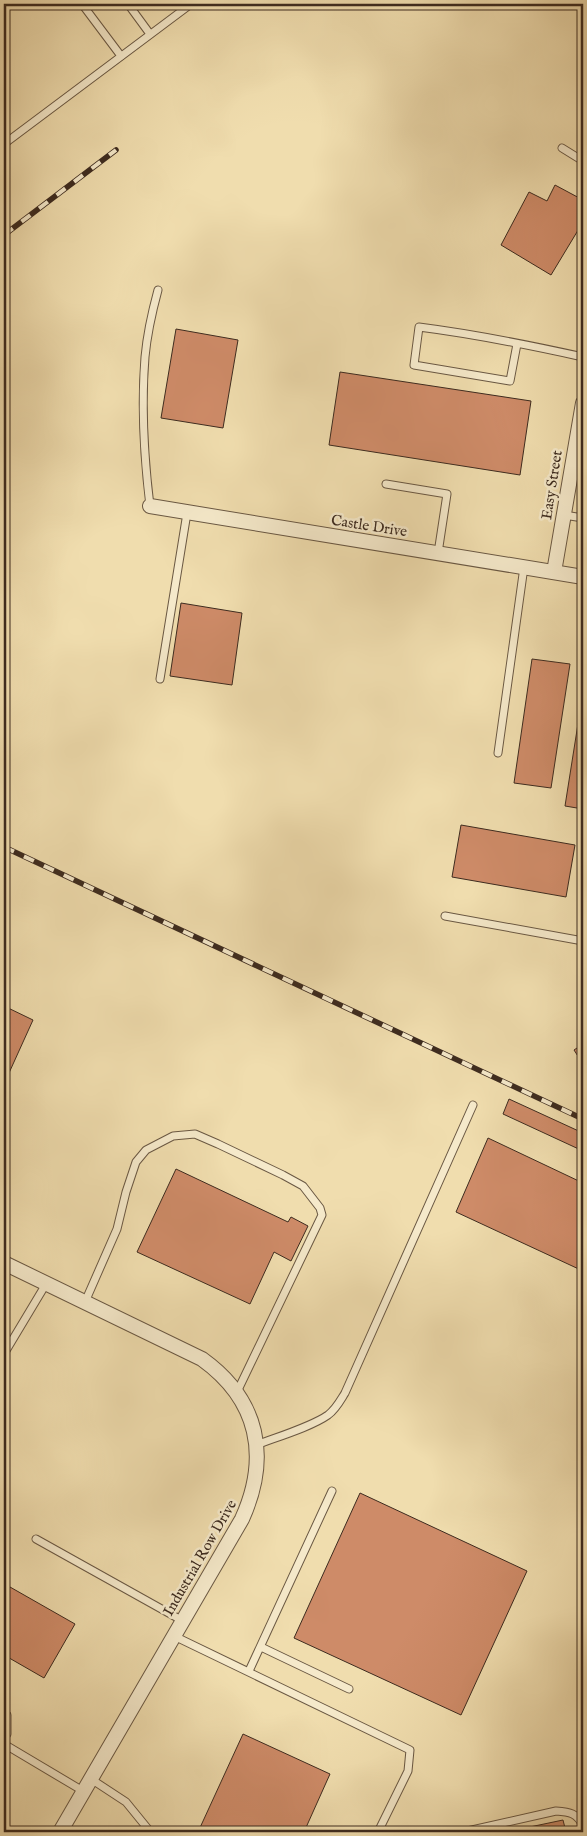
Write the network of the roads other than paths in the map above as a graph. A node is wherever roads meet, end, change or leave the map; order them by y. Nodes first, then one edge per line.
1 (82, 4) edge
2 (128, 4) edge
3 (191, 4) edge
4 (182, 6) edge
5 (150, 34) junction
6 (121, 56) junction
7 (4, 144) edge
8 (562, 148) dead end
9 (583, 161) edge
10 (158, 290) dead end
11 (517, 344) junction
12 (583, 357) edge
13 (583, 403) edge
14 (386, 484) dead end
15 (150, 506) joint
16 (187, 513) junction
17 (564, 515) junction
18 (583, 518) edge
19 (438, 554) junction
20 (524, 568) junction
21 (554, 572) junction
22 (583, 577) edge
23 (160, 679) dead end
24 (498, 753) dead end
25 (445, 916) dead end
26 (583, 941) edge
27 (473, 1105) dead end
28 (4, 1263) edge
29 (46, 1284) junction
30 (85, 1302) junction
31 (4, 1354) edge
32 (237, 1392) junction
33 (256, 1446) junction
34 (332, 1491) dead end
35 (36, 1539) dead end
36 (183, 1621) junction
37 (174, 1636) junction
38 (261, 1647) junction
39 (249, 1671) junction
40 (349, 1689) dead end
41 (4, 1713) edge
42 (4, 1739) edge
43 (4, 1744) edge
44 (90, 1779) junction
45 (83, 1791) junction
46 (583, 1826) edge
47 (148, 1831) edge
48 (60, 1832) edge
49 (156, 1832) edge
50 (378, 1832) edge
51 (467, 1832) edge

1 - 6 lane
2 - 5 lane
3 - 4 lane
4 - 5 lane
5 - 6 lane
6 - 7 lane
8 - 9 lane
10 - 15 lane
11 - 11 lane
11 - 12 lane
13 - 17 street, Easy Street
14 - 19 lane
15 - 16 street, Castle Drive
16 - 19 street, Castle Drive
16 - 23 lane
17 - 18 lane
17 - 21 street, Easy Street
19 - 20 street, Castle Drive
20 - 21 street, Castle Drive
20 - 24 lane
21 - 22 street, Castle Drive
25 - 26 lane
27 - 33 lane
28 - 29 street, Industrial Row Drive
29 - 30 street, Industrial Row Drive
29 - 31 lane
30 - 32 street, Industrial Row Drive
30 - 32 lane
32 - 33 street, Industrial Row Drive
33 - 36 street, Industrial Row Drive
34 - 38 lane
35 - 36 lane
36 - 37 street, Industrial Row Drive
37 - 39 lane
37 - 44 street, Industrial Row Drive
38 - 39 lane
38 - 40 lane
39 - 50 lane
41 - 42 lane
43 - 45 lane
44 - 45 street, Industrial Row Drive
44 - 47 lane
45 - 48 street, Industrial Row Drive
46 - 51 lane
47 - 49 lane

